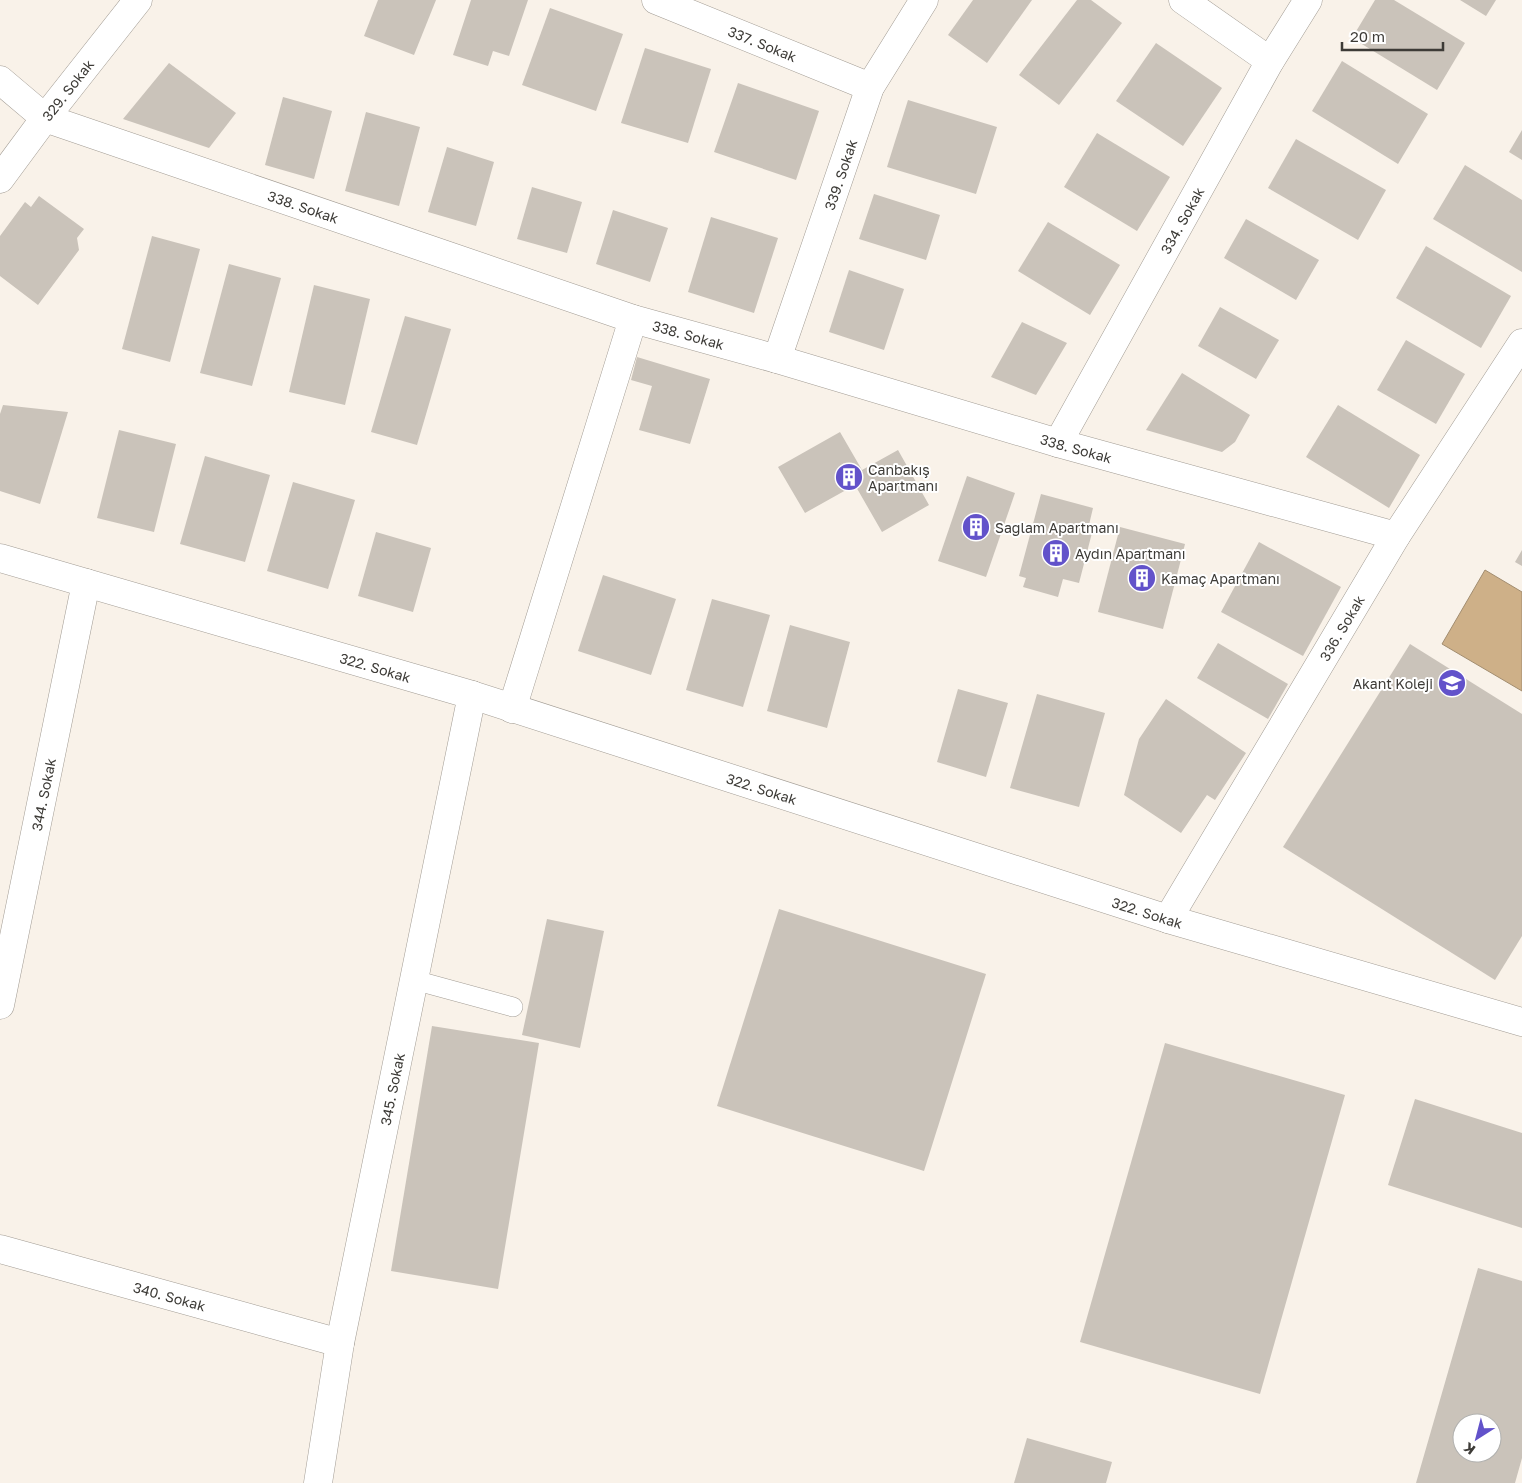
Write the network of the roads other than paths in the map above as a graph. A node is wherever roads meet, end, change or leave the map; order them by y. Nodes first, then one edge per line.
1 (138, 0) edge
2 (656, 0) edge
3 (924, 0) edge
4 (1182, 0) edge
5 (1308, 0) edge
6 (1270, 61) junction
7 (0, 80) edge
8 (870, 87) junction
9 (45, 118) junction
10 (0, 179) edge
11 (634, 319) junction
12 (1522, 343) edge
13 (777, 359) junction
14 (1058, 443) junction
15 (1396, 536) junction
16 (0, 558) edge
17 (86, 583) junction
18 (472, 695) junction
19 (512, 709) junction
20 (1168, 920) junction
21 (414, 980) junction
22 (0, 1005) edge
23 (513, 1006) dead end
24 (1522, 1022) edge
25 (0, 1249) edge
26 (340, 1343) junction
27 (318, 1483) edge

1 - 9 street, 329. Sokak
2 - 8 street, 337. Sokak
3 - 8 street, 339. Sokak
4 - 6 street
5 - 6 street, 334. Sokak
6 - 14 street, 334. Sokak
7 - 9 street, 338. Sokak
8 - 13 street, 339. Sokak
9 - 10 street, 329. Sokak
9 - 11 street, 338. Sokak
11 - 13 street, 338. Sokak
11 - 19 street
12 - 15 street, 336. Sokak
13 - 14 street, 338. Sokak
14 - 15 street, 338. Sokak
15 - 20 street, 336. Sokak
16 - 17 street, 322. Sokak
17 - 18 street, 322. Sokak
17 - 22 street, 344. Sokak
18 - 19 street, 322. Sokak
18 - 21 street, 345. Sokak
19 - 20 street, 322. Sokak
20 - 24 street, 322. Sokak
21 - 23 lane
21 - 26 street, 345. Sokak
25 - 26 street, 340. Sokak
26 - 27 street, 345. Sokak

